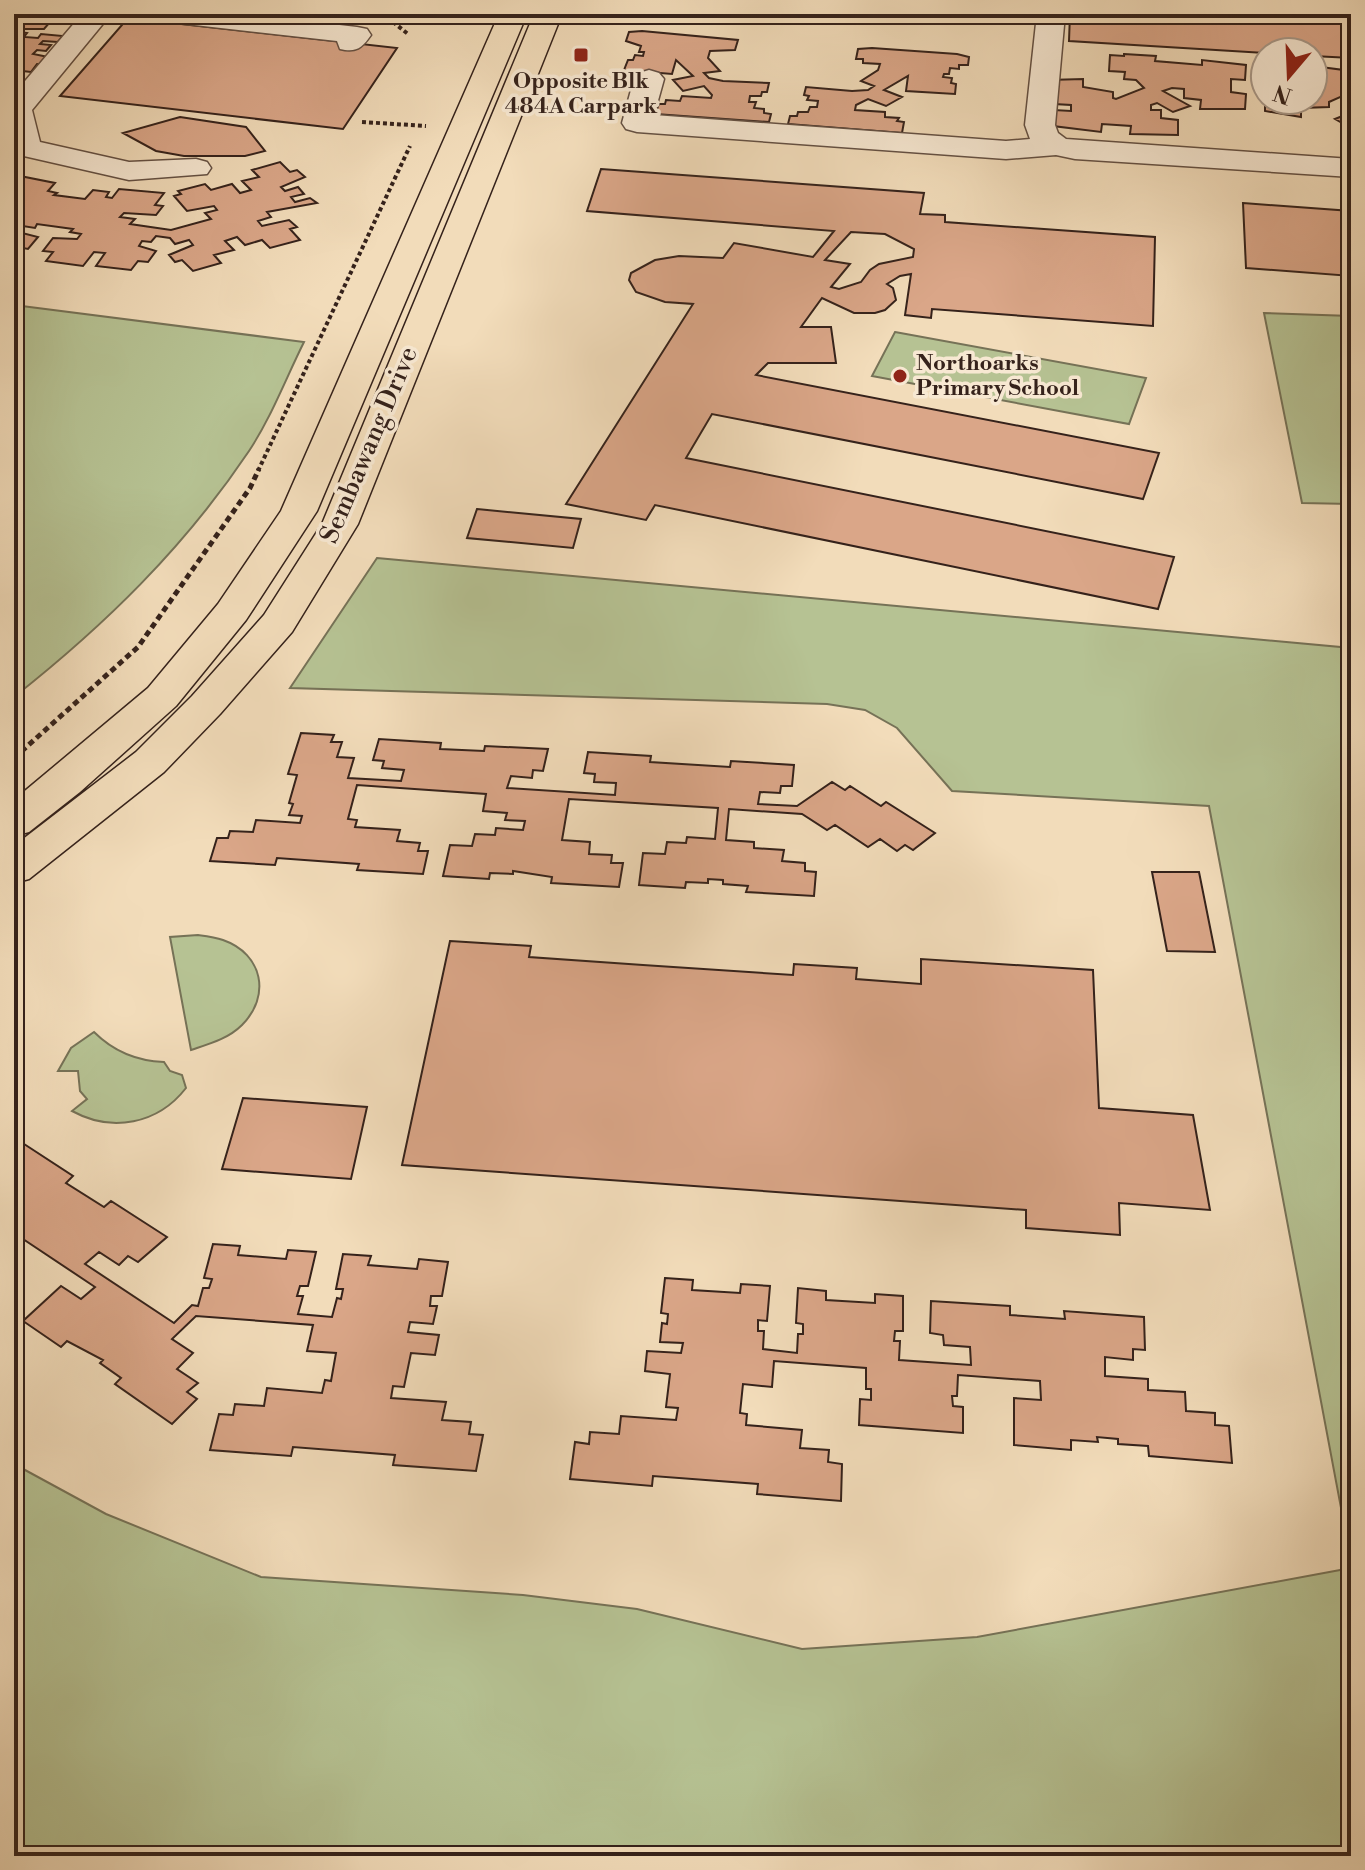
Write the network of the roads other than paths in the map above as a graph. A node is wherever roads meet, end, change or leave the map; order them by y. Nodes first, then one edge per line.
1 (97, 14) edge
2 (168, 14) edge
3 (513, 14) edge
4 (548, 14) edge
5 (1051, 14) edge
6 (350, 43) dead end
7 (649, 79) dead end
8 (16, 109) edge
9 (1056, 146) junction
10 (196, 168) dead end
11 (1351, 168) edge
12 (14, 822) edge
13 (14, 868) edge

1 - 8 lane
2 - 6 lane
3 - 12 main road, Sembawang Drive
4 - 13 main road, Sembawang Drive
5 - 9 lane
7 - 9 lane
8 - 10 lane
9 - 11 lane

